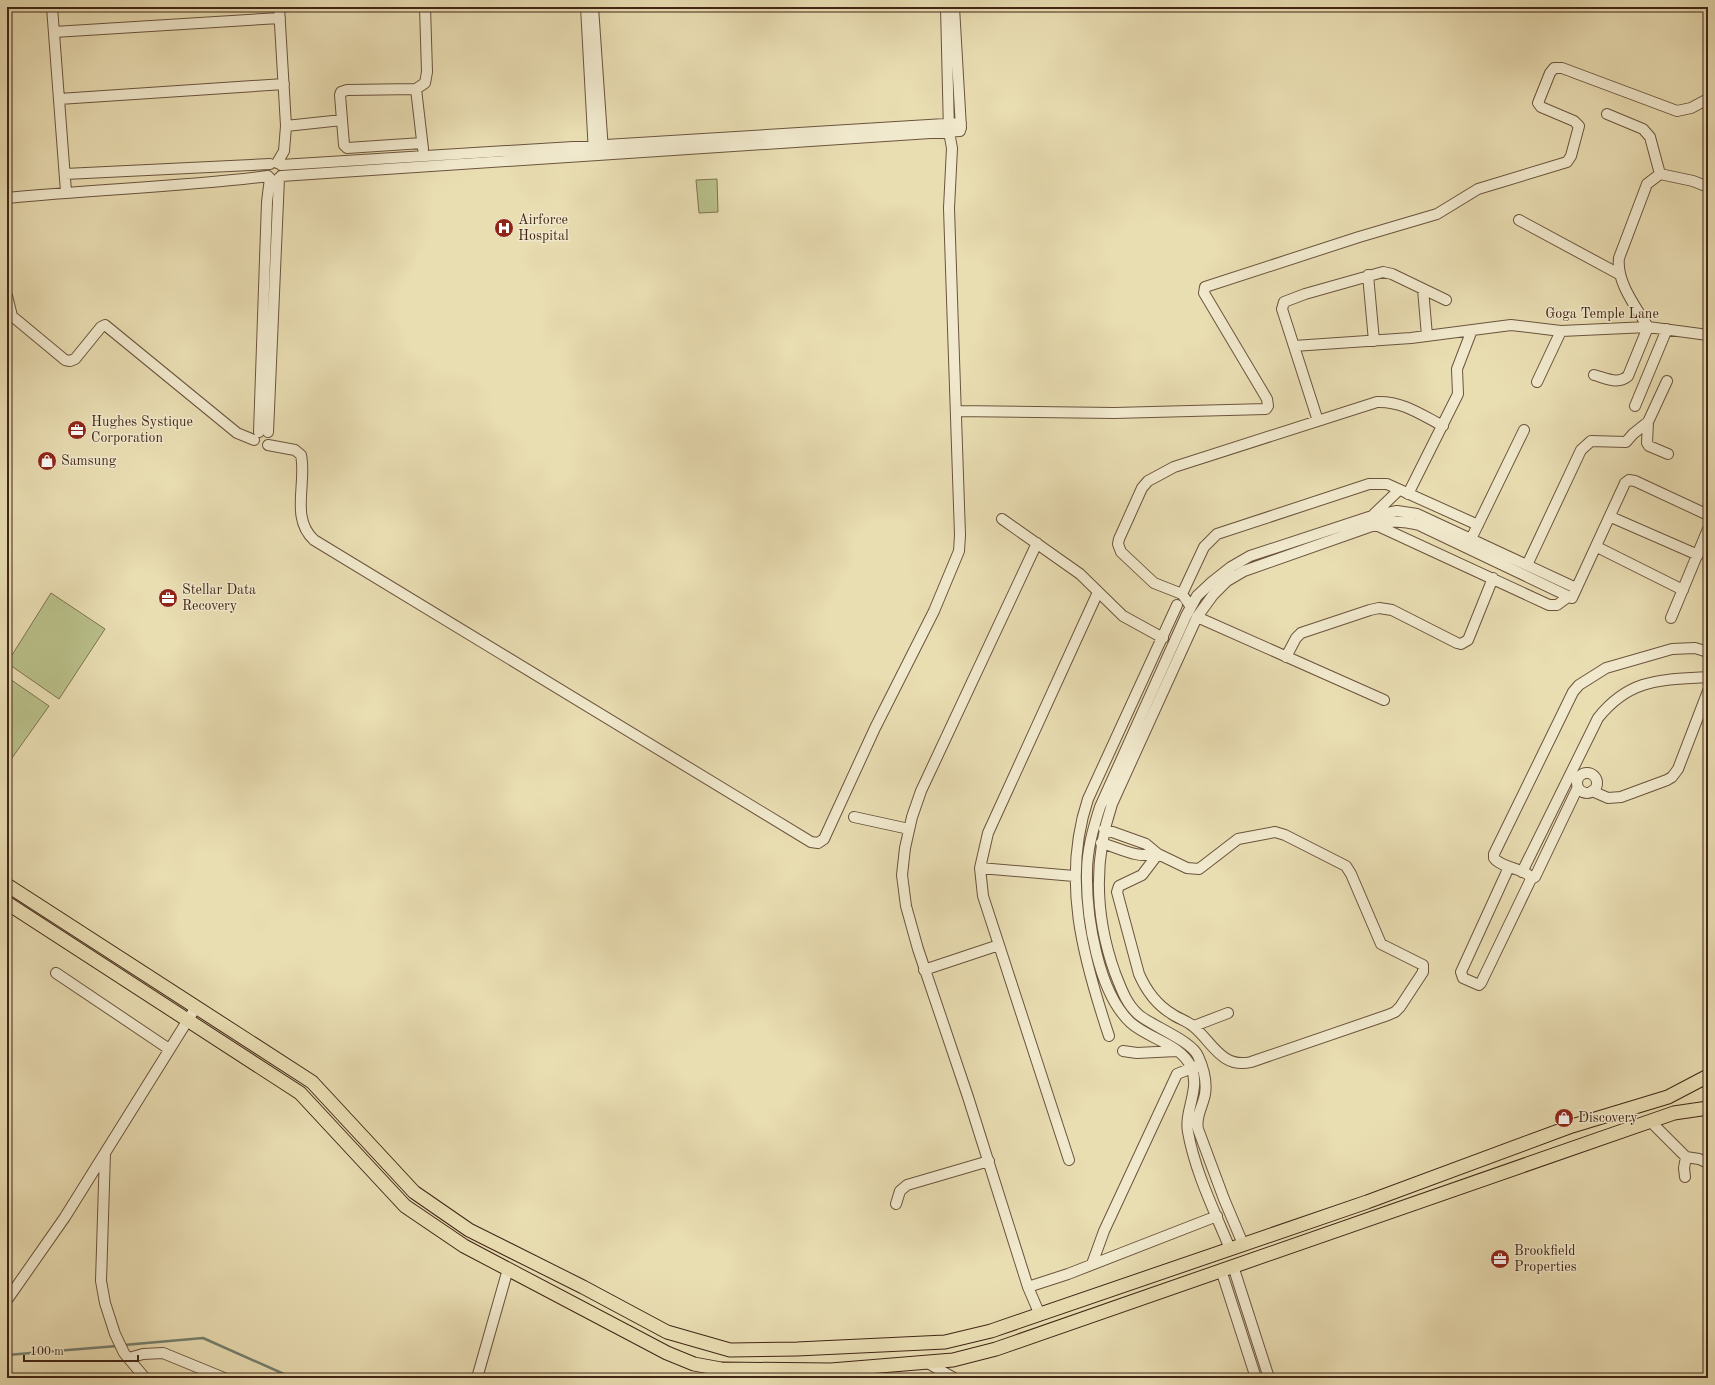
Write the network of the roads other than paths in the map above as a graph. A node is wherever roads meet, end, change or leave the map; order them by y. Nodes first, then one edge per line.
1 (52, 7) edge
2 (278, 7) edge
3 (425, 7) edge
4 (586, 7) edge
5 (593, 7) edge
6 (946, 7) edge
7 (954, 7) edge
8 (280, 18) junction
9 (54, 32) junction
10 (284, 84) junction
11 (416, 89) junction
12 (59, 99) junction
13 (1708, 99) edge
14 (1607, 114) dead end
15 (342, 120) junction
16 (286, 126) junction
17 (961, 127) junction
18 (949, 128) junction
19 (422, 143) junction
20 (598, 146) junction
21 (952, 148) junction
22 (423, 156) junction
23 (599, 156) junction
24 (276, 164) junction
25 (424, 167) junction
26 (65, 174) junction
27 (1660, 174) junction
28 (274, 177) junction
29 (1708, 187) edge
30 (66, 192) junction
31 (7, 198) edge
32 (1519, 220) dead end
33 (1619, 274) junction
34 (1368, 276) junction
35 (1423, 289) junction
36 (7, 296) edge
37 (1446, 300) dead end
38 (1648, 327) junction
39 (1667, 329) junction
40 (1472, 330) junction
41 (1561, 331) junction
42 (1708, 335) edge
43 (1427, 336) junction
44 (1374, 340) junction
45 (1294, 346) junction
46 (1594, 374) dead end
47 (1667, 381) dead end
48 (1537, 382) dead end
49 (1635, 406) dead end
50 (956, 411) junction
51 (1318, 421) junction
52 (1648, 422) junction
53 (1443, 426) junction
54 (1524, 430) dead end
55 (260, 434) junction
56 (268, 445) junction
57 (1668, 454) dead end
58 (1403, 492) junction
59 (1708, 515) edge
60 (1611, 517) junction
61 (1002, 519) dead end
62 (1374, 520) junction
63 (1478, 525) junction
64 (1708, 529) edge
65 (1471, 539) junction
66 (1037, 543) junction
67 (1597, 547) junction
68 (1698, 555) junction
69 (1527, 565) junction
70 (1493, 578) junction
71 (1576, 588) junction
72 (1683, 590) junction
73 (1098, 592) junction
74 (1182, 594) junction
75 (1570, 598) junction
76 (1177, 605) dead end
77 (1191, 607) junction
78 (1197, 617) junction
79 (1672, 618) dead end
80 (1163, 637) junction
81 (1178, 644) junction
82 (1708, 652) edge
83 (1286, 657) junction
84 (1708, 677) edge
85 (1708, 691) edge
86 (1384, 700) dead end
87 (1578, 787) junction
88 (1592, 791) junction
89 (854, 817) dead end
90 (908, 829) junction
91 (1092, 831) junction
92 (1103, 835) junction
93 (1157, 854) junction
94 (1509, 867) junction
95 (980, 868) junction
96 (1522, 872) junction
97 (1075, 876) junction
98 (1092, 877) junction
99 (1531, 880) junction
100 (7, 885) edge
101 (7, 903) edge
102 (998, 945) junction
103 (924, 970) junction
104 (56, 973) dead end
105 (196, 1007) junction
106 (1228, 1013) dead end
107 (187, 1020) junction
108 (1194, 1026) junction
109 (1109, 1036) dead end
110 (169, 1049) junction
111 (1176, 1050) junction
112 (1123, 1051) dead end
113 (1196, 1066) junction
114 (1708, 1076) edge
115 (1708, 1086) edge
116 (1668, 1097) junction
117 (1708, 1099) edge
118 (1708, 1108) edge
119 (1674, 1113) junction
120 (1650, 1121) junction
121 (105, 1151) junction
122 (381, 1156) junction
123 (1686, 1157) junction
124 (1069, 1160) dead end
125 (988, 1161) junction
126 (1708, 1163) edge
127 (369, 1168) junction
128 (1685, 1177) dead end
129 (1224, 1199) junction
130 (896, 1204) dead end
131 (1212, 1204) junction
132 (1216, 1216) junction
133 (1243, 1244) junction
134 (1230, 1249) junction
135 (1092, 1264) junction
136 (1227, 1268) junction
137 (508, 1269) junction
138 (1028, 1287) junction
139 (7, 1300) edge
140 (1040, 1315) junction
141 (990, 1332) junction
142 (996, 1349) junction
143 (126, 1356) junction
144 (926, 1362) junction
145 (788, 1374) edge
146 (145, 1378) edge
147 (224, 1378) edge
148 (477, 1378) edge
149 (954, 1378) edge
150 (1256, 1378) edge
151 (1268, 1378) edge

1 - 9 street
2 - 8 street
3 - 11 street
4 - 20 street
5 - 20 street
6 - 18 street
7 - 17 street
8 - 9 street
8 - 10 street
9 - 12 street
10 - 12 street
10 - 16 street
11 - 15 street
11 - 19 street
12 - 26 street
13 - 50 street
14 - 27 street
15 - 16 street
15 - 19 street
16 - 24 street
17 - 18 street
17 - 21 street
18 - 20 street
18 - 21 street
18 - 23 street
19 - 22 street
20 - 22 street
20 - 23 street
21 - 50 street
22 - 24 street
22 - 25 street
23 - 25 street
24 - 26 street
24 - 28 street
24 - 28 street
25 - 28 street
26 - 30 street
27 - 29 street
27 - 33 street
28 - 30 street
28 - 55 street
30 - 31 street
32 - 33 street
33 - 38 street
34 - 35 street
34 - 44 street
34 - 45 street
35 - 37 street
35 - 43 street
36 - 55 street
38 - 39 street, Goga Temple Lane
38 - 41 street, Goga Temple Lane
38 - 46 street
39 - 42 street, Goga Temple Lane
39 - 49 street
40 - 41 street, Goga Temple Lane
40 - 43 street, Goga Temple Lane
40 - 53 street
41 - 48 street
43 - 44 street, Goga Temple Lane
44 - 45 street, Goga Temple Lane
45 - 51 street
47 - 52 street
50 - 56 street
51 - 53 street
51 - 74 street
52 - 57 street
52 - 69 street
53 - 58 street
54 - 63 street
55 - 56 street
55 - 56 street
58 - 62 street
58 - 63 street
58 - 74 street
59 - 60 street
60 - 67 street
60 - 68 street
61 - 66 street
62 - 65 street
62 - 70 street
62 - 75 street
62 - 77 street
62 - 78 street
63 - 65 street
64 - 68 street
65 - 69 street
66 - 73 street
66 - 90 street
67 - 71 street
67 - 72 street
68 - 72 street
69 - 71 street
70 - 75 street
70 - 83 street
71 - 75 street
72 - 79 street
73 - 80 street
73 - 95 street
74 - 77 street
76 - 80 street
77 - 81 street
78 - 81 street
78 - 83 street
80 - 81 street
80 - 97 street
81 - 91 street
81 - 92 street
82 - 94 street
83 - 86 street
84 - 96 street
85 - 88 street
87 - 88 street
87 - 88 street
87 - 99 street
89 - 90 street
90 - 103 street
91 - 92 street
91 - 98 street
92 - 93 street
92 - 93 street
92 - 98 street
93 - 108 street
93 - 108 street
94 - 96 street
94 - 99 street
95 - 97 street
95 - 102 street
96 - 99 street
97 - 98 street
97 - 109 street
98 - 111 street
98 - 113 street
100 - 105 main road
101 - 107 main road
102 - 103 street
102 - 124 street
103 - 125 street
104 - 110 street
105 - 107 street
105 - 122 main road
106 - 108 street
107 - 110 street
107 - 127 main road
110 - 121 street
111 - 112 street
111 - 113 street
113 - 129 street
113 - 131 street
113 - 135 street
114 - 116 main road
115 - 116 main road
116 - 133 main road
117 - 119 main road
118 - 119 main road
119 - 120 main road
120 - 123 street
120 - 136 main road
121 - 139 street
121 - 143 street
122 - 127 main road
122 - 141 main road
123 - 126 street
123 - 128 street
125 - 130 street
125 - 138 street
127 - 137 main road
129 - 131 street
129 - 133 street
131 - 132 street
132 - 134 street
132 - 135 street
133 - 134 main road
134 - 140 main road
135 - 138 street
136 - 142 main road
136 - 150 street
136 - 151 street
137 - 145 main road
137 - 148 street
138 - 140 street
140 - 141 main road
141 - 142 main road
142 - 144 main road
143 - 146 street
143 - 147 street
144 - 145 main road
144 - 149 street

